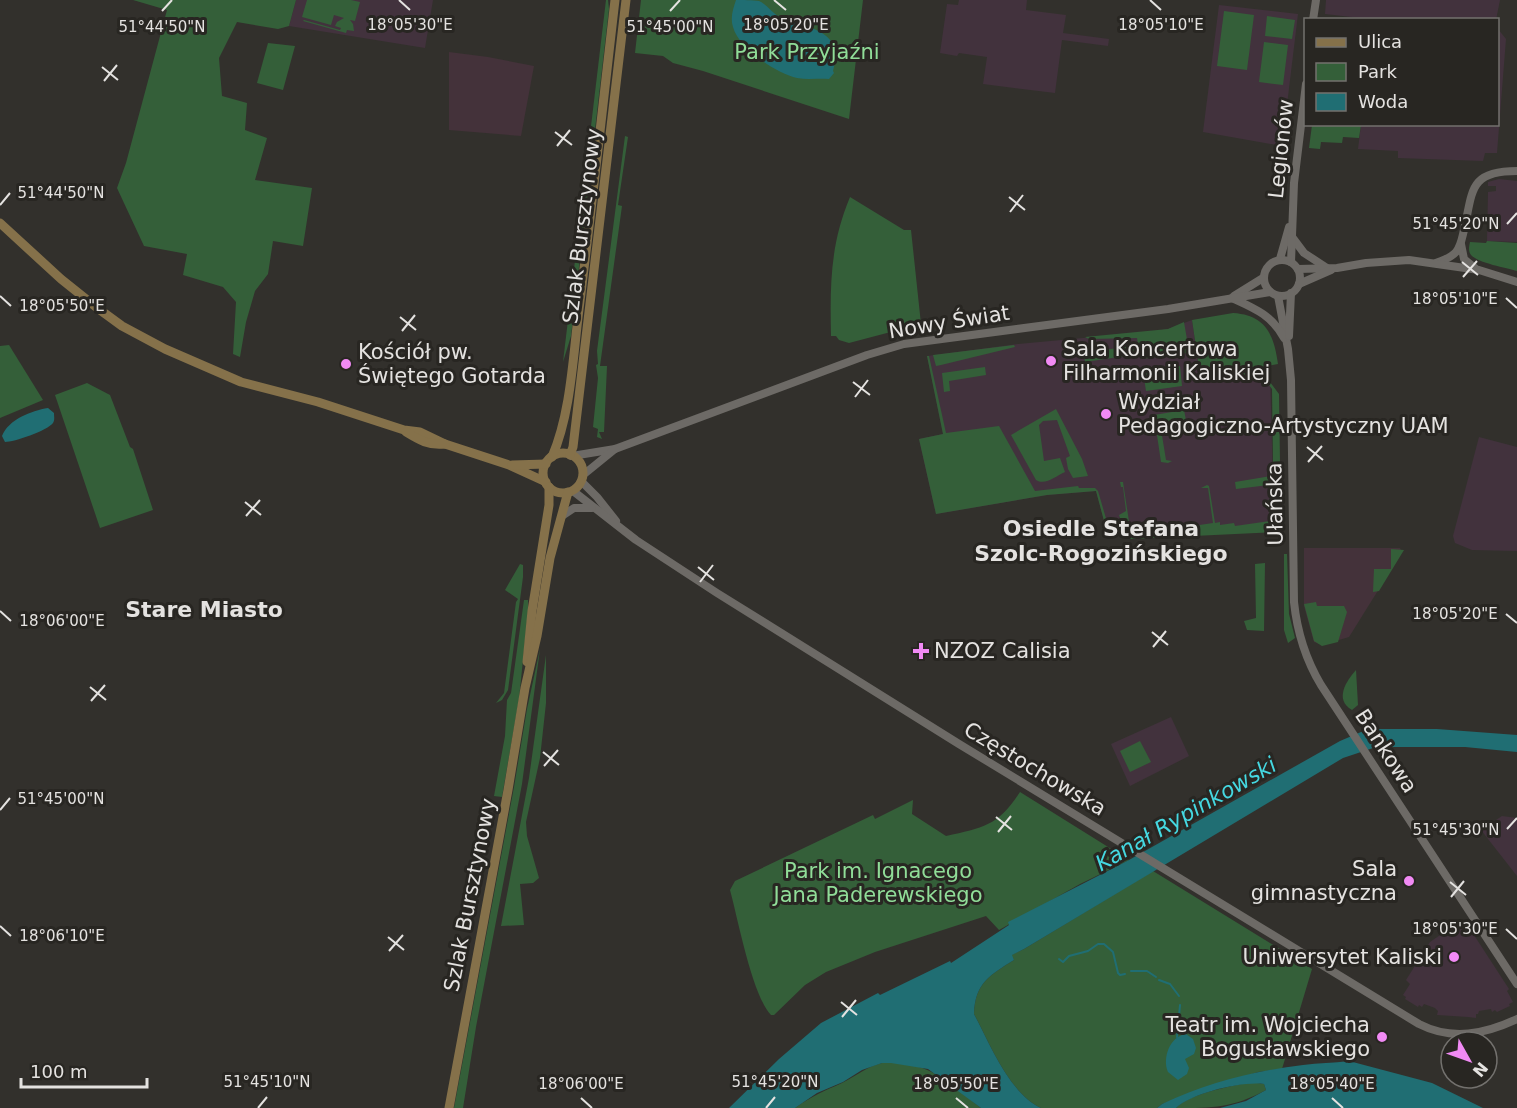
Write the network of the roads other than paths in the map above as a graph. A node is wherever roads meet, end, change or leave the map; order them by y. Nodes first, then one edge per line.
1 (615, 0) edge
2 (626, 0) edge
3 (1316, 0) edge
4 (1313, 18) edge
5 (1304, 93) edge
6 (1517, 171) edge
7 (1292, 218) junction
8 (0, 223) edge
9 (1292, 237) junction
10 (1461, 244) junction
11 (1280, 259) junction
12 (1435, 263) junction
13 (1295, 266) junction
14 (1332, 268) junction
15 (1479, 270) junction
16 (1263, 278) junction
17 (1517, 282) edge
18 (1299, 284) junction
19 (1291, 293) junction
20 (1274, 294) junction
21 (1231, 298) junction
22 (1288, 349) junction
23 (574, 437) junction
24 (615, 449) junction
25 (592, 453) junction
26 (571, 455) junction
27 (549, 460) junction
28 (509, 465) junction
29 (582, 478) junction
30 (548, 485) junction
31 (570, 492) junction
32 (595, 508) junction
33 (562, 516) junction
34 (621, 528) junction
35 (1308, 657) joint
36 (525, 688) junction
37 (1517, 984) edge
38 (1517, 1019) edge
39 (449, 1108) edge

1 - 27 main road, Szlak Bursztynowy
2 - 23 main road, Szlak Bursztynowy
3 - 4 street
5 - 7 street, Legionów
6 - 10 street
7 - 9 street, Legionów
7 - 11 street, Legionów
8 - 28 main road
9 - 13 street, Legionów
9 - 14 street
10 - 12 street
10 - 15 street
11 - 13 street
11 - 16 street
12 - 14 street
12 - 15 street
13 - 14 street
13 - 18 street
14 - 18 street
15 - 17 street
16 - 20 street
16 - 21 street, Nowy Świat
18 - 19 street
19 - 20 street
19 - 22 street, Ułańska
20 - 21 street, Nowy Świat
20 - 22 street, Ułańska
21 - 22 street
21 - 24 street, Nowy Świat
22 - 35 street, Ułańska
23 - 25 street
23 - 26 main road, Szlak Bursztynowy
24 - 25 street, Nowy Świat
24 - 29 street, Nowy Świat
25 - 26 street, Nowy Świat
26 - 27 main road
26 - 29 main road
27 - 28 main road
27 - 30 main road
28 - 30 main road
29 - 31 main road
29 - 34 street, Częstochowska
30 - 31 main road
30 - 36 main road, Szlak Bursztynowy
31 - 32 street, Częstochowska
31 - 33 main road, Szlak Bursztynowy
32 - 33 street
32 - 34 street, Częstochowska
33 - 36 main road, Szlak Bursztynowy
34 - 38 street, Częstochowska
35 - 37 street, Bankowa
36 - 39 main road, Szlak Bursztynowy

